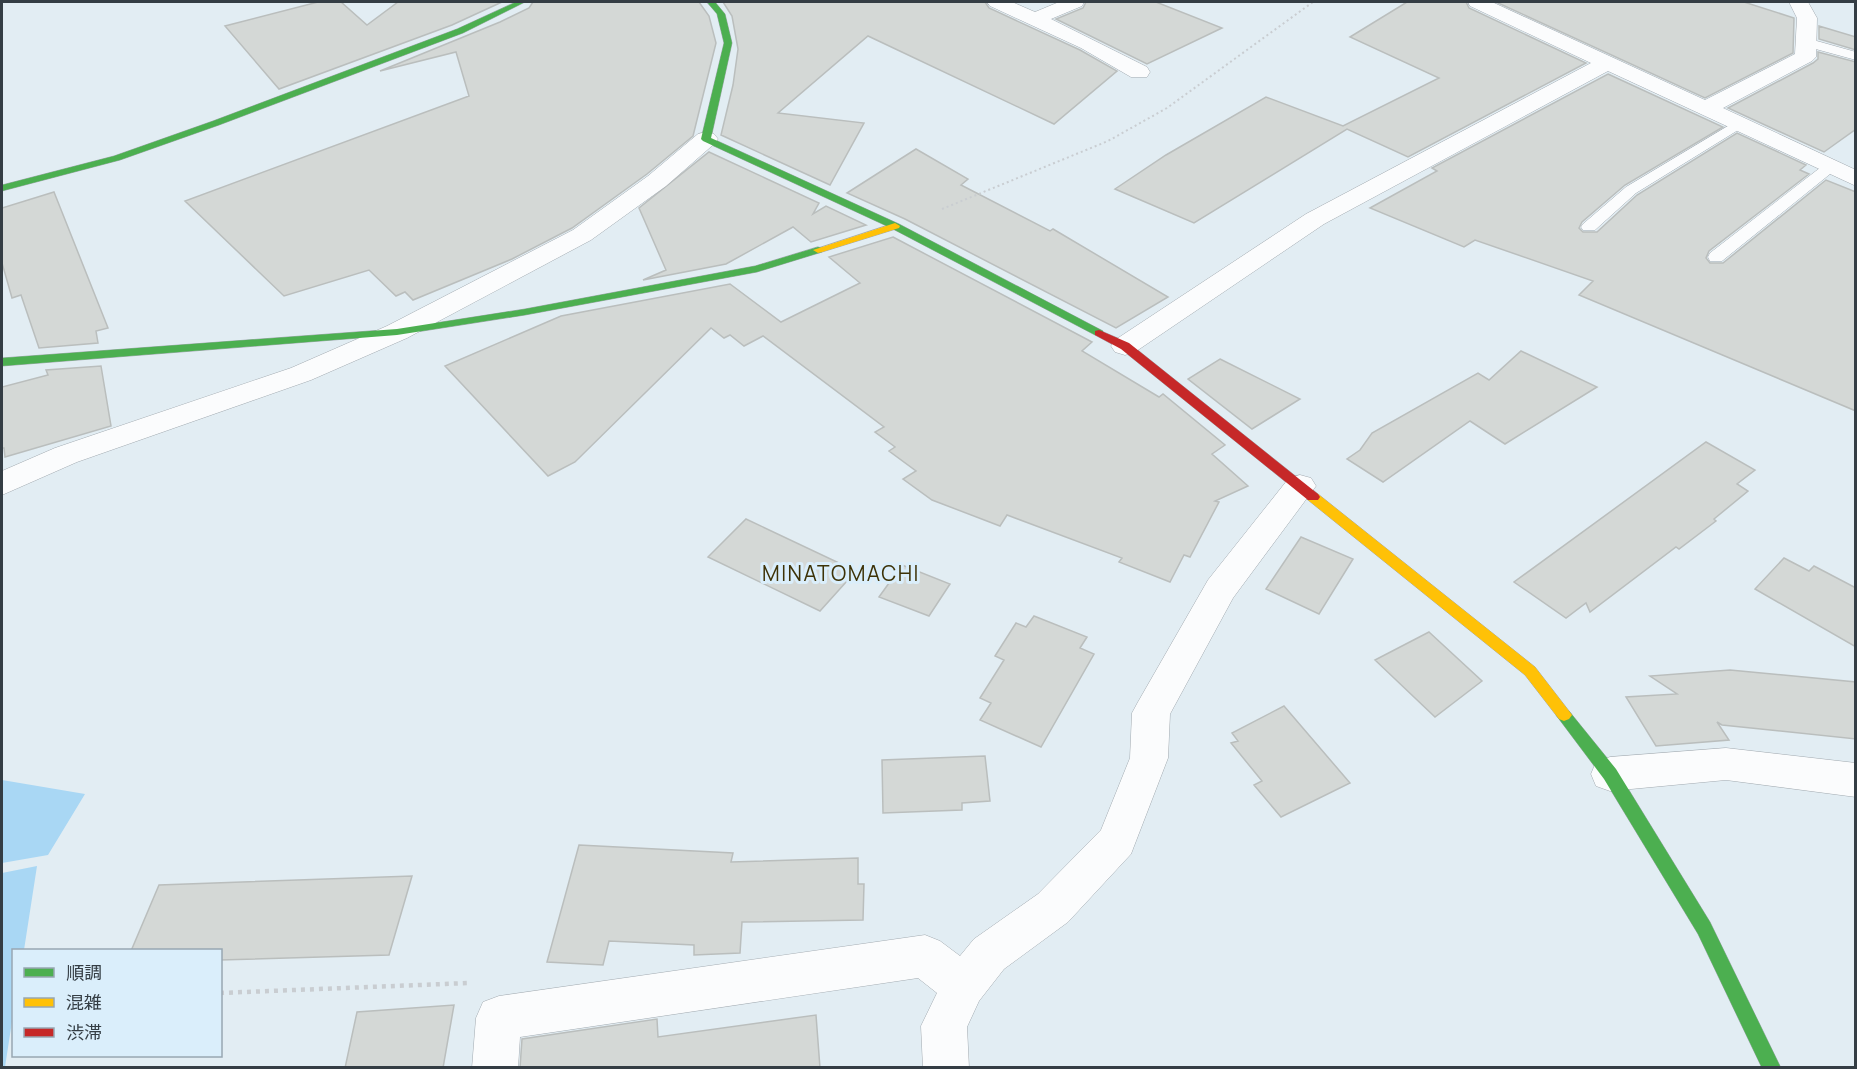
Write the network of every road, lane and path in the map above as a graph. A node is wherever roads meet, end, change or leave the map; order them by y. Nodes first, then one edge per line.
1 (521, 2) edge
2 (711, 2) edge
3 (997, 2) edge
4 (1075, 2) edge
5 (1313, 2) edge
6 (1477, 2) edge
7 (1799, 2) edge
8 (1033, 20) junction
9 (1806, 42) junction
10 (1856, 56) edge
11 (1608, 63) junction
12 (1139, 72) dead end
13 (1707, 108) junction
14 (1738, 124) junction
15 (706, 139) junction
16 (1830, 167) junction
17 (1856, 179) edge
18 (2, 188) edge
19 (894, 226) junction
20 (1588, 227) dead end
21 (1716, 257) dead end
22 (397, 332) junction
23 (1125, 346) junction
24 (2, 362) edge
25 (2, 483) edge
26 (1300, 486) junction
27 (1610, 774) junction
28 (1856, 780) edge
29 (963, 986) junction
30 (222, 993) edge
31 (513, 1016) junction
32 (495, 1068) edge
33 (946, 1068) edge
34 (1772, 1068) edge

1 - 18 street
2 - 15 street
3 - 8 street
4 - 8 street
5 - 19 path
6 - 11 street
7 - 9 street
8 - 12 street
9 - 10 lane
9 - 13 street
11 - 13 street
11 - 23 street
13 - 14 street
14 - 16 street
14 - 20 lane
15 - 19 street
15 - 22 street
16 - 17 street
16 - 21 lane
19 - 22 street
19 - 23 street
22 - 24 street
22 - 25 street
23 - 26 street
26 - 27 street
26 - 29 street
27 - 28 street
27 - 34 street
29 - 31 street
29 - 33 street
30 - 31 path
31 - 32 street

